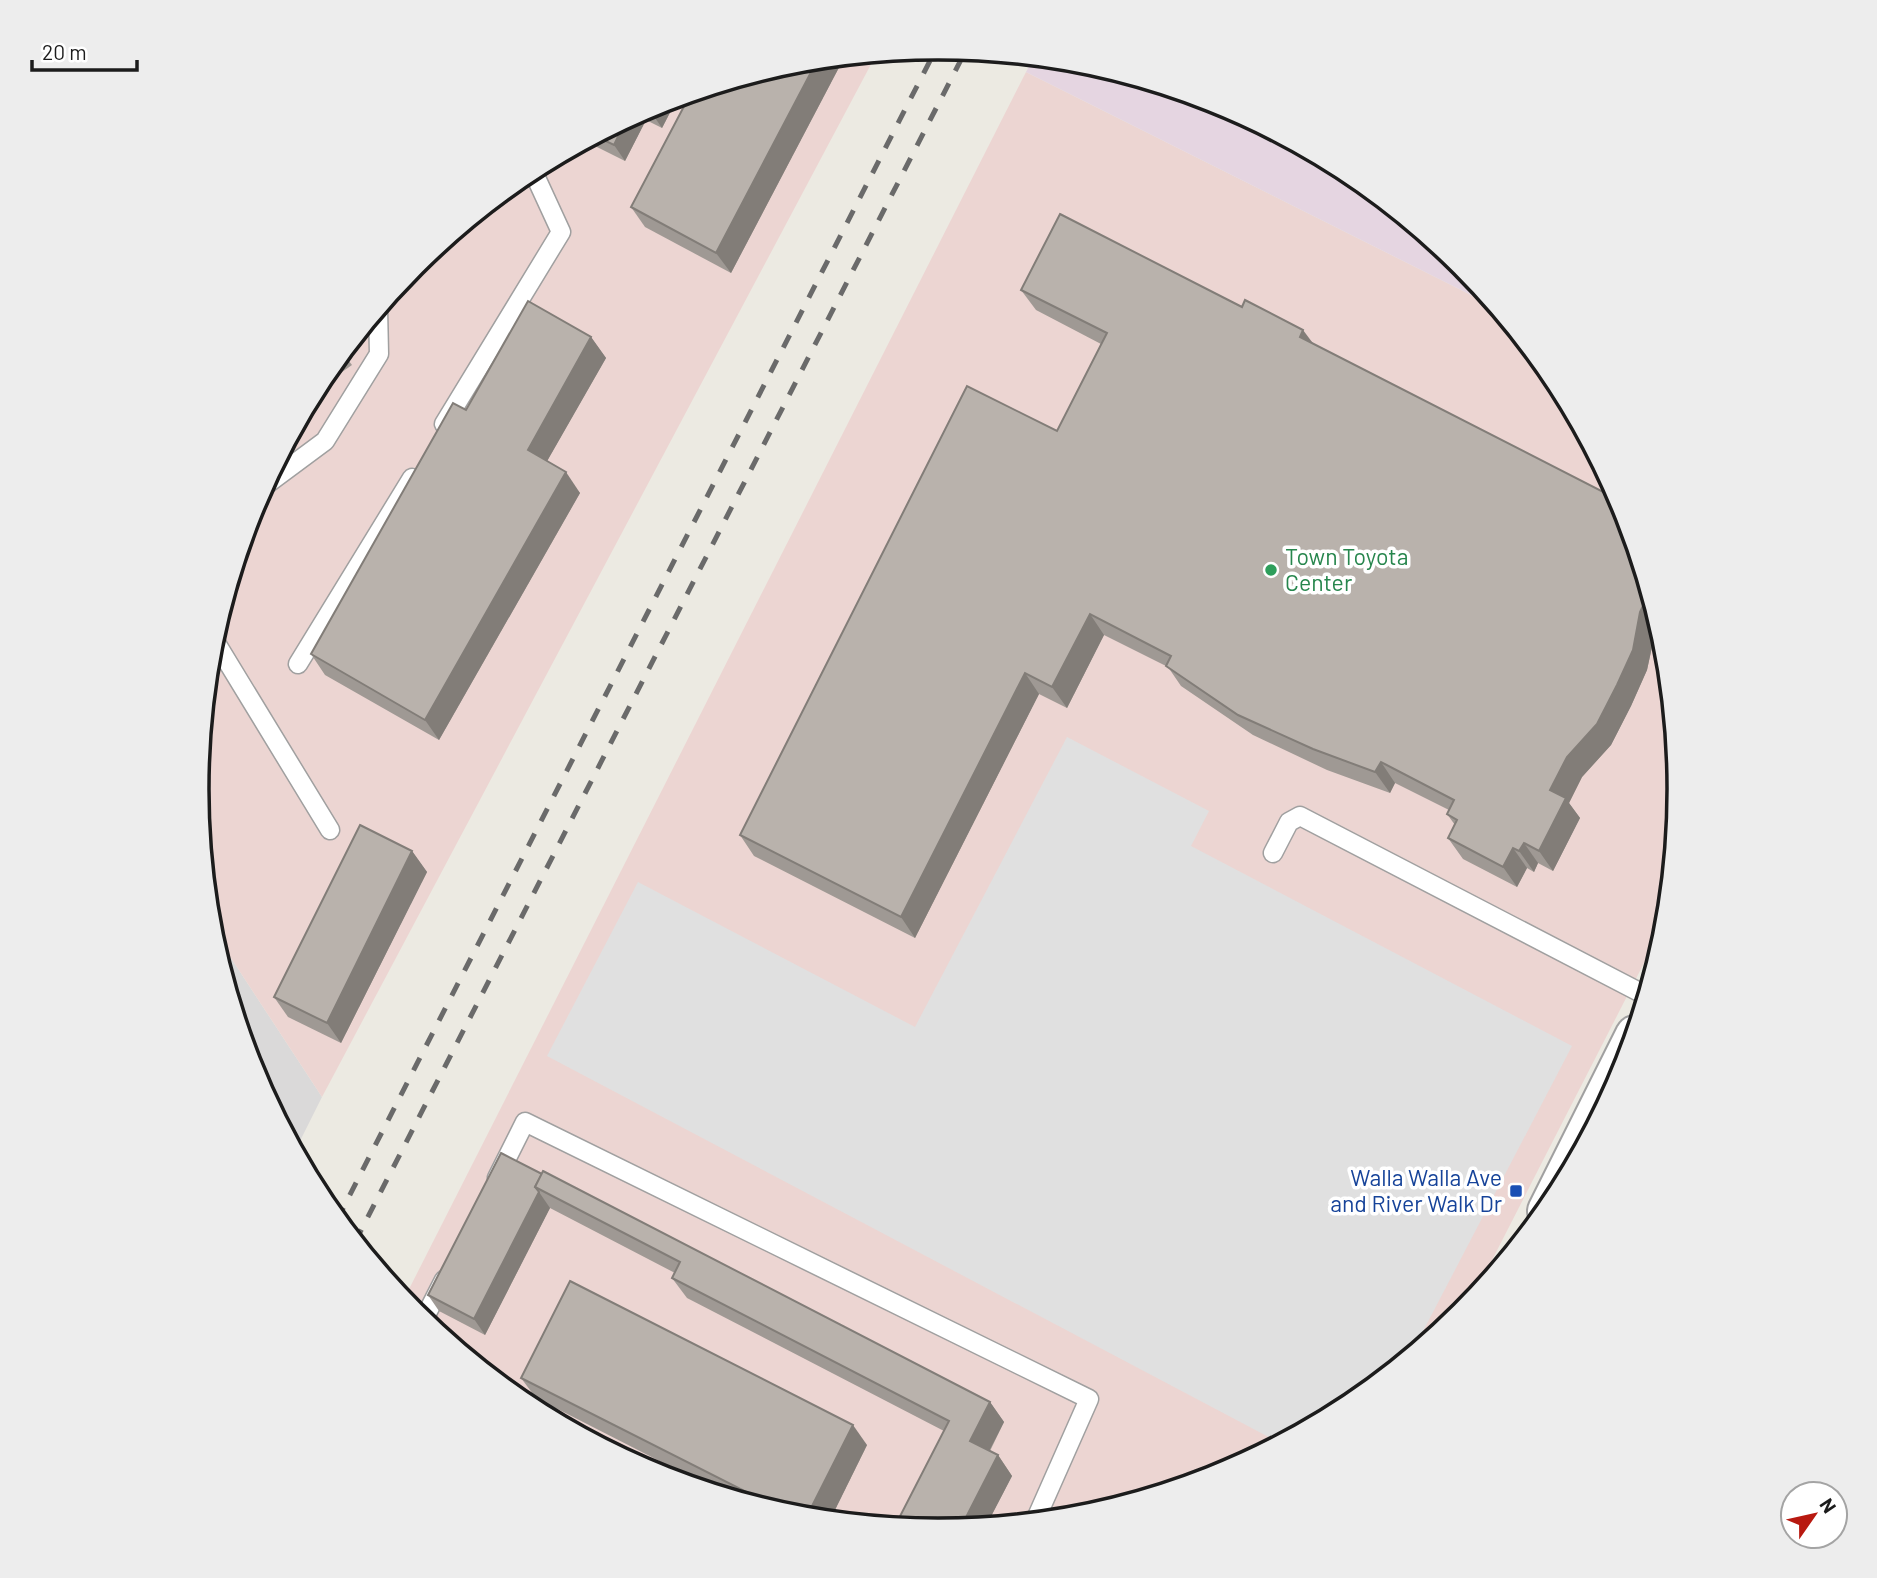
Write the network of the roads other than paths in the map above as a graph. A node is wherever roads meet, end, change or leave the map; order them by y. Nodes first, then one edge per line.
1 (537, 180) edge
2 (378, 322) edge
3 (433, 442) edge
4 (419, 465) edge
5 (281, 474) edge
6 (222, 653) edge
7 (298, 664) dead end
8 (330, 830) dead end
9 (1273, 853) dead end
10 (1639, 992) edge
11 (487, 1196) edge
12 (455, 1259) edge
13 (429, 1310) edge
14 (1039, 1511) edge

1 - 3 lane
2 - 5 lane
4 - 7 lane
6 - 8 lane
9 - 10 lane
11 - 14 lane
12 - 13 lane

